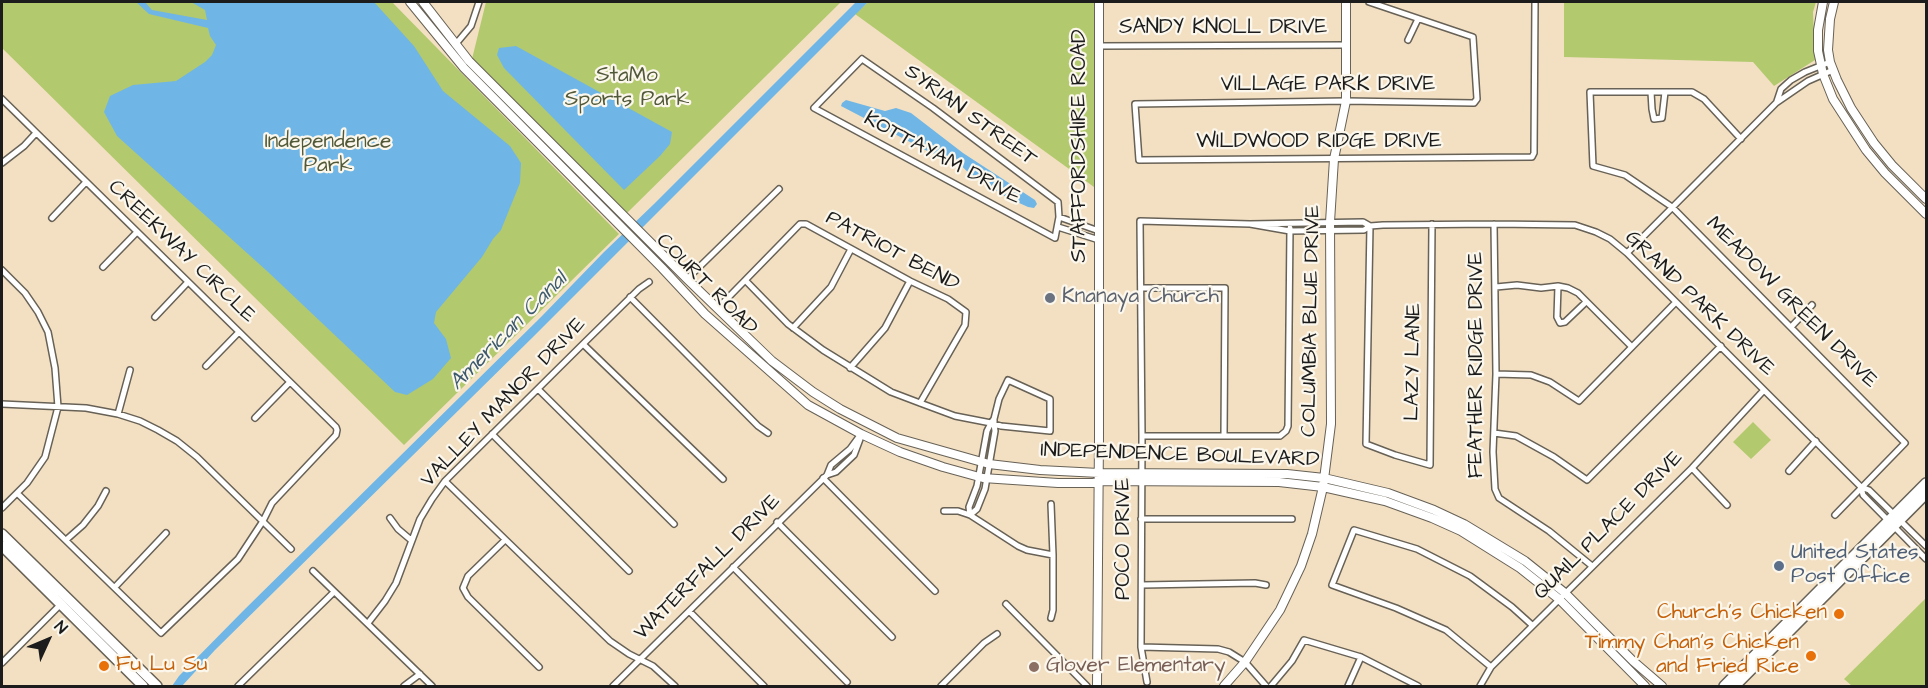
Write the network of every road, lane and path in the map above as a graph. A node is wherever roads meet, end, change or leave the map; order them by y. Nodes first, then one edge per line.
1 (410, 2) edge
2 (423, 2) edge
3 (479, 2) edge
4 (1100, 2) edge
5 (1347, 2) edge
6 (1370, 2) edge
7 (1535, 2) edge
8 (1823, 2) edge
9 (1834, 2) edge
10 (1418, 19) junction
11 (1408, 40) dead end
12 (1347, 45) junction
13 (1099, 46) junction
14 (453, 47) junction
15 (1821, 65) junction
16 (1832, 66) junction
17 (1823, 74) junction
18 (1651, 92) junction
19 (1665, 92) junction
20 (2, 99) edge
21 (1347, 101) junction
22 (1776, 103) junction
23 (1135, 105) joint
24 (814, 108) joint
25 (36, 133) junction
26 (1741, 139) junction
27 (1334, 159) junction
28 (2, 163) edge
29 (86, 182) junction
30 (779, 189) dead end
31 (1926, 199) edge
32 (1672, 207) junction
33 (614, 213) junction
34 (1926, 214) edge
35 (1059, 217) junction
36 (52, 218) dead end
37 (1290, 223) junction
38 (1250, 224) junction
39 (1432, 224) junction
40 (1494, 224) junction
41 (1370, 226) junction
42 (1058, 227) junction
43 (1330, 227) junction
44 (1290, 231) junction
45 (137, 232) junction
46 (1099, 236) junction
47 (851, 249) junction
48 (1628, 253) junction
49 (103, 267) dead end
50 (2, 270) edge
51 (687, 279) junction
52 (746, 281) junction
53 (910, 281) junction
54 (188, 282) junction
55 (649, 282) dead end
56 (1558, 286) junction
57 (1496, 287) junction
58 (1142, 288) junction
59 (630, 297) junction
60 (1586, 302) junction
61 (1676, 302) junction
62 (1812, 305) dead end
63 (718, 308) junction
64 (155, 317) dead end
65 (1792, 326) junction
66 (793, 327) junction
67 (239, 332) junction
68 (583, 344) junction
69 (1721, 346) junction
70 (1632, 347) junction
71 (206, 366) dead end
72 (850, 368) junction
73 (130, 370) dead end
74 (1496, 374) junction
75 (290, 382) junction
76 (538, 389) junction
77 (1764, 390) junction
78 (920, 403) junction
79 (2, 404) edge
80 (58, 407) junction
81 (118, 414) junction
82 (255, 418) dead end
83 (993, 422) junction
84 (866, 423) junction
85 (768, 433) dead end
86 (1494, 433) junction
87 (492, 434) junction
88 (861, 434) junction
89 (1142, 436) junction
90 (1224, 436) junction
91 (1816, 441) junction
92 (985, 464) junction
93 (1692, 468) junction
94 (1789, 471) dead end
95 (1099, 473) junction
96 (825, 476) junction
97 (983, 477) junction
98 (1141, 477) junction
99 (723, 478) dead end
100 (445, 481) junction
101 (1099, 482) junction
102 (1323, 482) junction
103 (1926, 483) edge
104 (1862, 487) junction
105 (106, 491) dead end
106 (18, 494) junction
107 (1926, 494) edge
108 (1051, 504) dead end
109 (1727, 505) dead end
110 (2, 508) edge
111 (944, 511) dead end
112 (970, 515) junction
113 (1835, 515) dead end
114 (390, 519) dead end
115 (1141, 519) junction
116 (1292, 519) dead end
117 (263, 521) junction
118 (1894, 521) junction
119 (777, 522) junction
120 (674, 524) dead end
121 (166, 533) dead end
122 (2, 534) edge
123 (66, 540) junction
124 (411, 540) junction
125 (505, 540) junction
126 (2, 546) edge
127 (1926, 546) edge
128 (291, 549) dead end
129 (1053, 555) junction
130 (1926, 559) edge
131 (1592, 566) junction
132 (733, 567) junction
133 (629, 571) dead end
134 (313, 572) dead end
135 (1831, 579) junction
136 (1142, 585) junction
137 (1266, 585) dead end
138 (115, 587) junction
139 (935, 591) dead end
140 (334, 592) junction
141 (1826, 595) junction
142 (1562, 596) junction
143 (64, 602) junction
144 (1006, 604) dead end
145 (689, 611) junction
146 (1051, 618) dead end
147 (368, 623) junction
148 (1532, 625) junction
149 (1785, 625) junction
150 (998, 634) dead end
151 (892, 637) dead end
152 (1779, 642) junction
153 (1141, 647) junction
154 (1361, 657) junction
155 (640, 658) junction
156 (1245, 662) junction
157 (2, 663) edge
158 (1631, 665) junction
159 (1491, 667) junction
160 (539, 668) dead end
161 (420, 674) junction
162 (847, 682) dead end
163 (1147, 682) dead end
164 (142, 687) edge
165 (157, 687) edge
166 (238, 687) edge
167 (404, 687) edge
168 (432, 687) edge
169 (613, 687) edge
170 (675, 687) edge
171 (764, 687) edge
172 (941, 687) edge
173 (1087, 687) edge
174 (1097, 687) edge
175 (1224, 687) edge
176 (1266, 687) edge
177 (1271, 687) edge
178 (1348, 687) edge
179 (1418, 687) edge
180 (1480, 687) edge
181 (1645, 687) edge
182 (1662, 687) edge
183 (1724, 687) edge
184 (1736, 687) edge

1 - 14 main road
2 - 14 main road
3 - 14 street
4 - 13 main road, STAFFORDSHIRE ROAD
5 - 12 main road, COLUMBIA BLUE DRIVE
6 - 10 street
7 - 27 street, WILDWOOD RIDGE DRIVE
8 - 15 main road
9 - 16 main road
10 - 11 street
10 - 21 street, VILLAGE PARK DRIVE
12 - 13 street, SANDY KNOLL DRIVE
12 - 21 main road, COLUMBIA BLUE DRIVE
13 - 46 main road, STAFFORDSHIRE ROAD
14 - 33 main road, COURT ROAD
15 - 16 street
15 - 17 main road
15 - 22 street
16 - 17 street
16 - 31 main road
17 - 22 street
17 - 34 main road
18 - 19 street
18 - 19 street
18 - 32 street, MEADOW GREEN DRIVE
19 - 26 street
20 - 25 street, CREEKWAY CIRCLE
21 - 23 street, VILLAGE PARK DRIVE
21 - 27 main road, COLUMBIA BLUE DRIVE
22 - 26 street
23 - 27 street, WILDWOOD RIDGE DRIVE
24 - 35 street, SYRIAN STREET
24 - 42 street, KOTTAYAM DRIVE
25 - 28 street
25 - 29 street, CREEKWAY CIRCLE
26 - 32 street
27 - 43 main road, COLUMBIA BLUE DRIVE
29 - 36 street
29 - 45 street, CREEKWAY CIRCLE
30 - 51 street
32 - 48 street
32 - 65 street, MEADOW GREEN DRIVE
33 - 51 main road, COURT ROAD
33 - 88 main road, COURT ROAD
35 - 42 street
35 - 46 street
37 - 38 street, GRAND PARK DRIVE
37 - 43 street, GRAND PARK DRIVE
37 - 44 street
38 - 44 street, GRAND PARK DRIVE
38 - 58 street, GRAND PARK DRIVE
39 - 40 street, GRAND PARK DRIVE
39 - 41 street, GRAND PARK DRIVE
39 - 41 street, LAZY LANE
40 - 48 street, GRAND PARK DRIVE
40 - 57 street, FEATHER RIDGE DRIVE
41 - 43 street, GRAND PARK DRIVE
42 - 46 street
43 - 44 street, GRAND PARK DRIVE
43 - 102 main road, COLUMBIA BLUE DRIVE
44 - 90 street
45 - 49 street
45 - 54 street, CREEKWAY CIRCLE
46 - 95 main road, STAFFORDSHIRE ROAD
47 - 52 street, PATRIOT BEND
47 - 53 street, PATRIOT BEND
47 - 66 street
48 - 61 street, GRAND PARK DRIVE
50 - 80 street
51 - 63 main road, COURT ROAD
52 - 63 street
52 - 66 street
53 - 72 street
53 - 78 street, PATRIOT BEND
54 - 64 street
54 - 67 street, CREEKWAY CIRCLE
55 - 59 street, VALLEY MANOR DRIVE
56 - 57 street
56 - 60 street
56 - 60 street
57 - 74 street, FEATHER RIDGE DRIVE
58 - 89 street, POCO DRIVE
58 - 90 street
59 - 68 street, VALLEY MANOR DRIVE
59 - 85 street
60 - 70 street
61 - 69 street, GRAND PARK DRIVE
61 - 70 street
62 - 65 street
63 - 84 main road, COURT ROAD
65 - 104 street, MEADOW GREEN DRIVE
66 - 72 street
67 - 71 street
67 - 75 street, CREEKWAY CIRCLE
68 - 76 street, VALLEY MANOR DRIVE
68 - 99 street
69 - 77 street, GRAND PARK DRIVE
69 - 86 street
70 - 74 street
72 - 78 street
73 - 81 street
74 - 86 street, FEATHER RIDGE DRIVE
75 - 82 street
75 - 117 street, CREEKWAY CIRCLE
76 - 87 street, VALLEY MANOR DRIVE
76 - 120 street
77 - 91 street, GRAND PARK DRIVE
77 - 93 street, QUAIL PLACE DRIVE
78 - 83 street
79 - 80 street
80 - 81 street
80 - 106 street
81 - 117 street
83 - 83 street
83 - 92 street
84 - 88 main road
84 - 92 main road, COURT ROAD
86 - 131 street, FEATHER RIDGE DRIVE
87 - 100 street, VALLEY MANOR DRIVE
87 - 133 street
88 - 96 street, WATERFALL DRIVE
88 - 97 main road, COURT ROAD
89 - 90 street
89 - 98 street, POCO DRIVE
91 - 94 street
91 - 104 street, GRAND PARK DRIVE
92 - 95 main road, INDEPENDENCE BOULEVARD
92 - 97 street
93 - 109 street
93 - 131 street, QUAIL PLACE DRIVE
95 - 98 main road, INDEPENDENCE BOULEVARD
95 - 101 main road, STAFFORDSHIRE ROAD
96 - 119 street, WATERFALL DRIVE
96 - 139 street
97 - 101 main road, INDEPENDENCE BOULEVARD
97 - 112 street
98 - 101 main road, INDEPENDENCE BOULEVARD
98 - 102 main road, INDEPENDENCE BOULEVARD
98 - 115 street, POCO DRIVE
100 - 124 street, VALLEY MANOR DRIVE
100 - 125 street
101 - 174 main road, STAFFORDSHIRE ROAD
102 - 142 main road, INDEPENDENCE BOULEVARD
102 - 156 main road, COLUMBIA BLUE DRIVE
103 - 118 main road
104 - 113 street
104 - 118 street, GRAND PARK DRIVE
105 - 123 street
106 - 110 street
106 - 123 street
107 - 118 main road
108 - 129 street
111 - 112 street
112 - 129 street
114 - 124 street
115 - 116 street
115 - 136 street, POCO DRIVE
117 - 128 street
117 - 138 street
118 - 127 street, GRAND PARK DRIVE
118 - 130 street, GRAND PARK DRIVE
118 - 135 main road
118 - 141 main road
119 - 132 street, WATERFALL DRIVE
119 - 151 street
121 - 138 street
122 - 143 main road
123 - 138 street
124 - 147 street, VALLEY MANOR DRIVE
125 - 155 street
125 - 160 street
126 - 143 main road
129 - 146 street
131 - 142 street, QUAIL PLACE DRIVE
132 - 145 street, WATERFALL DRIVE
132 - 162 street
134 - 140 street
135 - 141 main road
135 - 149 main road
136 - 137 street
136 - 153 street, POCO DRIVE
140 - 147 street
140 - 166 street
141 - 152 main road
142 - 148 street, QUAIL PLACE DRIVE
142 - 158 main road, INDEPENDENCE BOULEVARD
143 - 157 street
143 - 164 main road
143 - 165 main road
144 - 173 street
145 - 155 street, WATERFALL DRIVE
145 - 171 street
147 - 161 street
148 - 159 street, QUAIL PLACE DRIVE
148 - 159 street
149 - 152 main road
149 - 183 main road
150 - 172 street
152 - 184 main road
153 - 156 street
153 - 163 street, POCO DRIVE
154 - 177 street
154 - 178 street
154 - 179 street
155 - 169 street, WATERFALL DRIVE
155 - 170 street
156 - 175 main road, COLUMBIA BLUE DRIVE
156 - 176 street
158 - 181 main road, INDEPENDENCE BOULEVARD
158 - 182 main road, INDEPENDENCE BOULEVARD
159 - 180 street, QUAIL PLACE DRIVE
161 - 167 street
161 - 168 street

